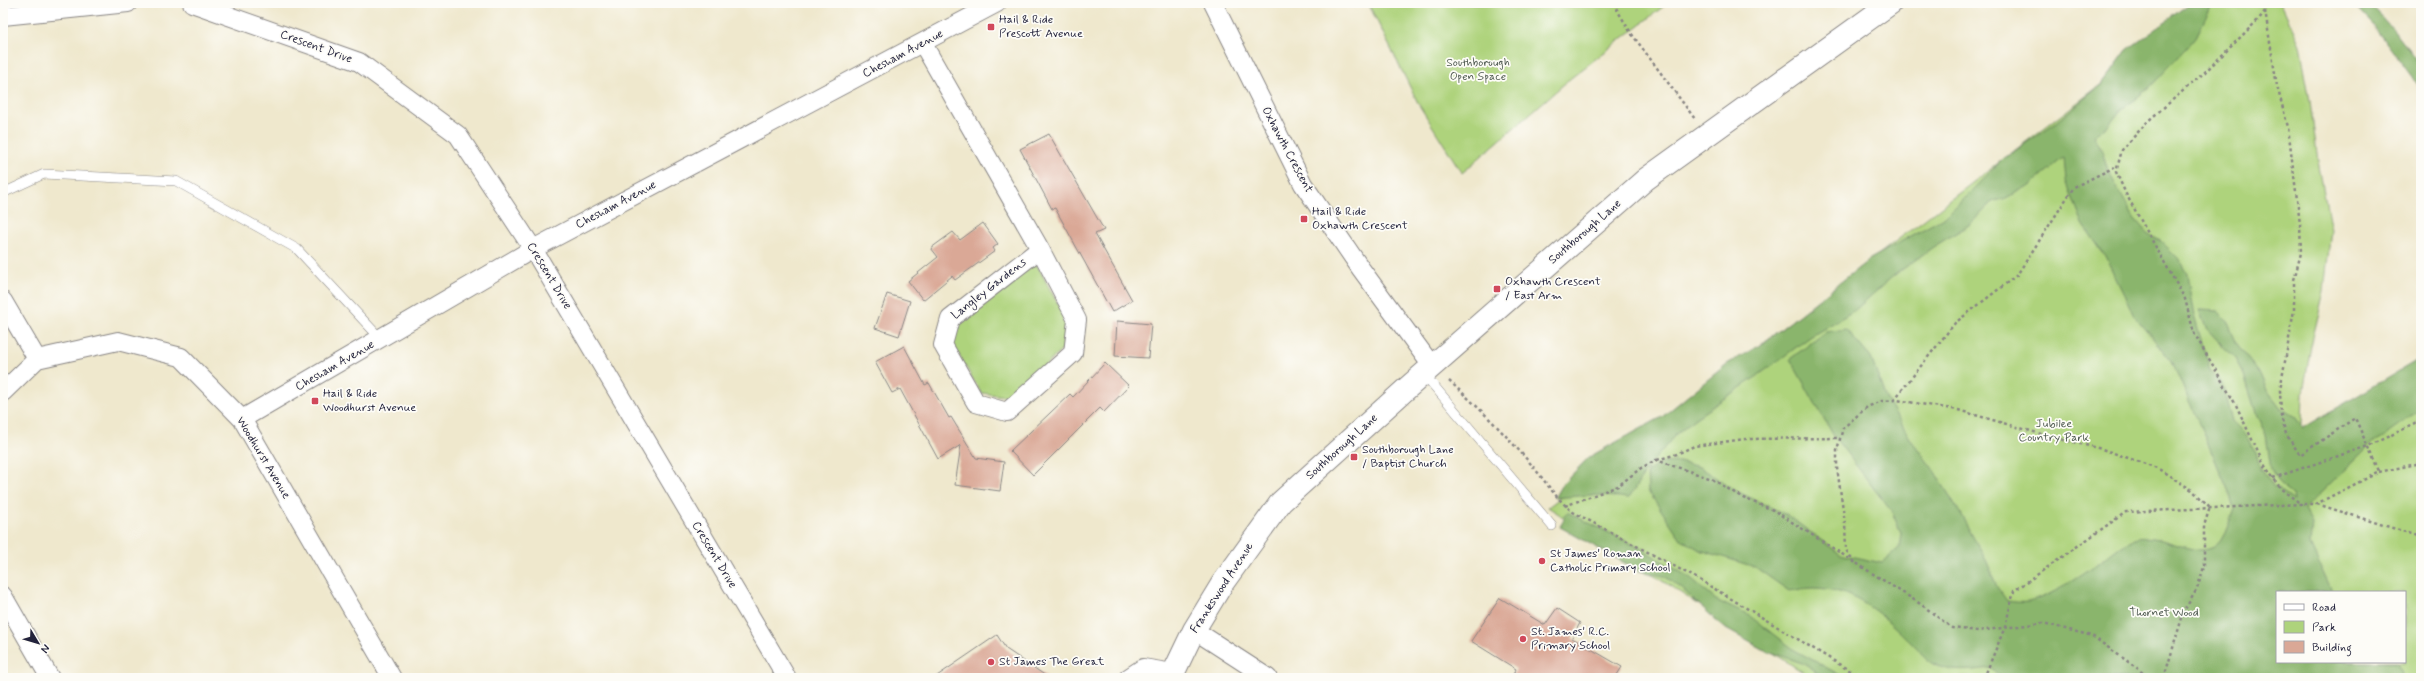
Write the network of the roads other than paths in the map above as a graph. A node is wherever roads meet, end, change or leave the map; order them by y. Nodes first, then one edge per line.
1 (128, 3) edge
2 (192, 3) edge
3 (1213, 3) edge
4 (1891, 3) edge
5 (992, 4) edge
6 (3, 16) edge
7 (923, 44) junction
8 (3, 193) edge
9 (533, 249) junction
10 (1040, 249) junction
11 (3, 301) edge
12 (381, 339) junction
13 (37, 359) junction
14 (1428, 370) junction
15 (3, 392) edge
16 (242, 419) junction
17 (1281, 502) joint
18 (1552, 526) dead end
19 (3, 596) edge
20 (1194, 630) junction
21 (1172, 676) edge
22 (50, 678) edge
23 (392, 678) edge
24 (787, 678) edge
25 (1128, 678) edge
26 (1268, 678) edge

1 - 6 street
2 - 9 street, Crescent Drive
3 - 14 street, Oxhawth Crescent
4 - 14 street, Southborough Lane
5 - 7 street, Chesham Avenue
7 - 9 street, Chesham Avenue
7 - 10 street, Langley Gardens
8 - 12 lane
9 - 12 street, Chesham Avenue
9 - 24 street, Crescent Drive
10 - 10 street, Langley Gardens
11 - 13 street
12 - 16 street, Chesham Avenue
13 - 15 street
13 - 16 street, Woodhurst Avenue
14 - 17 street, Southborough Lane
14 - 18 lane
16 - 23 street, Woodhurst Avenue
17 - 20 street, Frankswood Avenue
19 - 22 street
20 - 21 street, Frankswood Avenue
20 - 26 street
21 - 25 street

